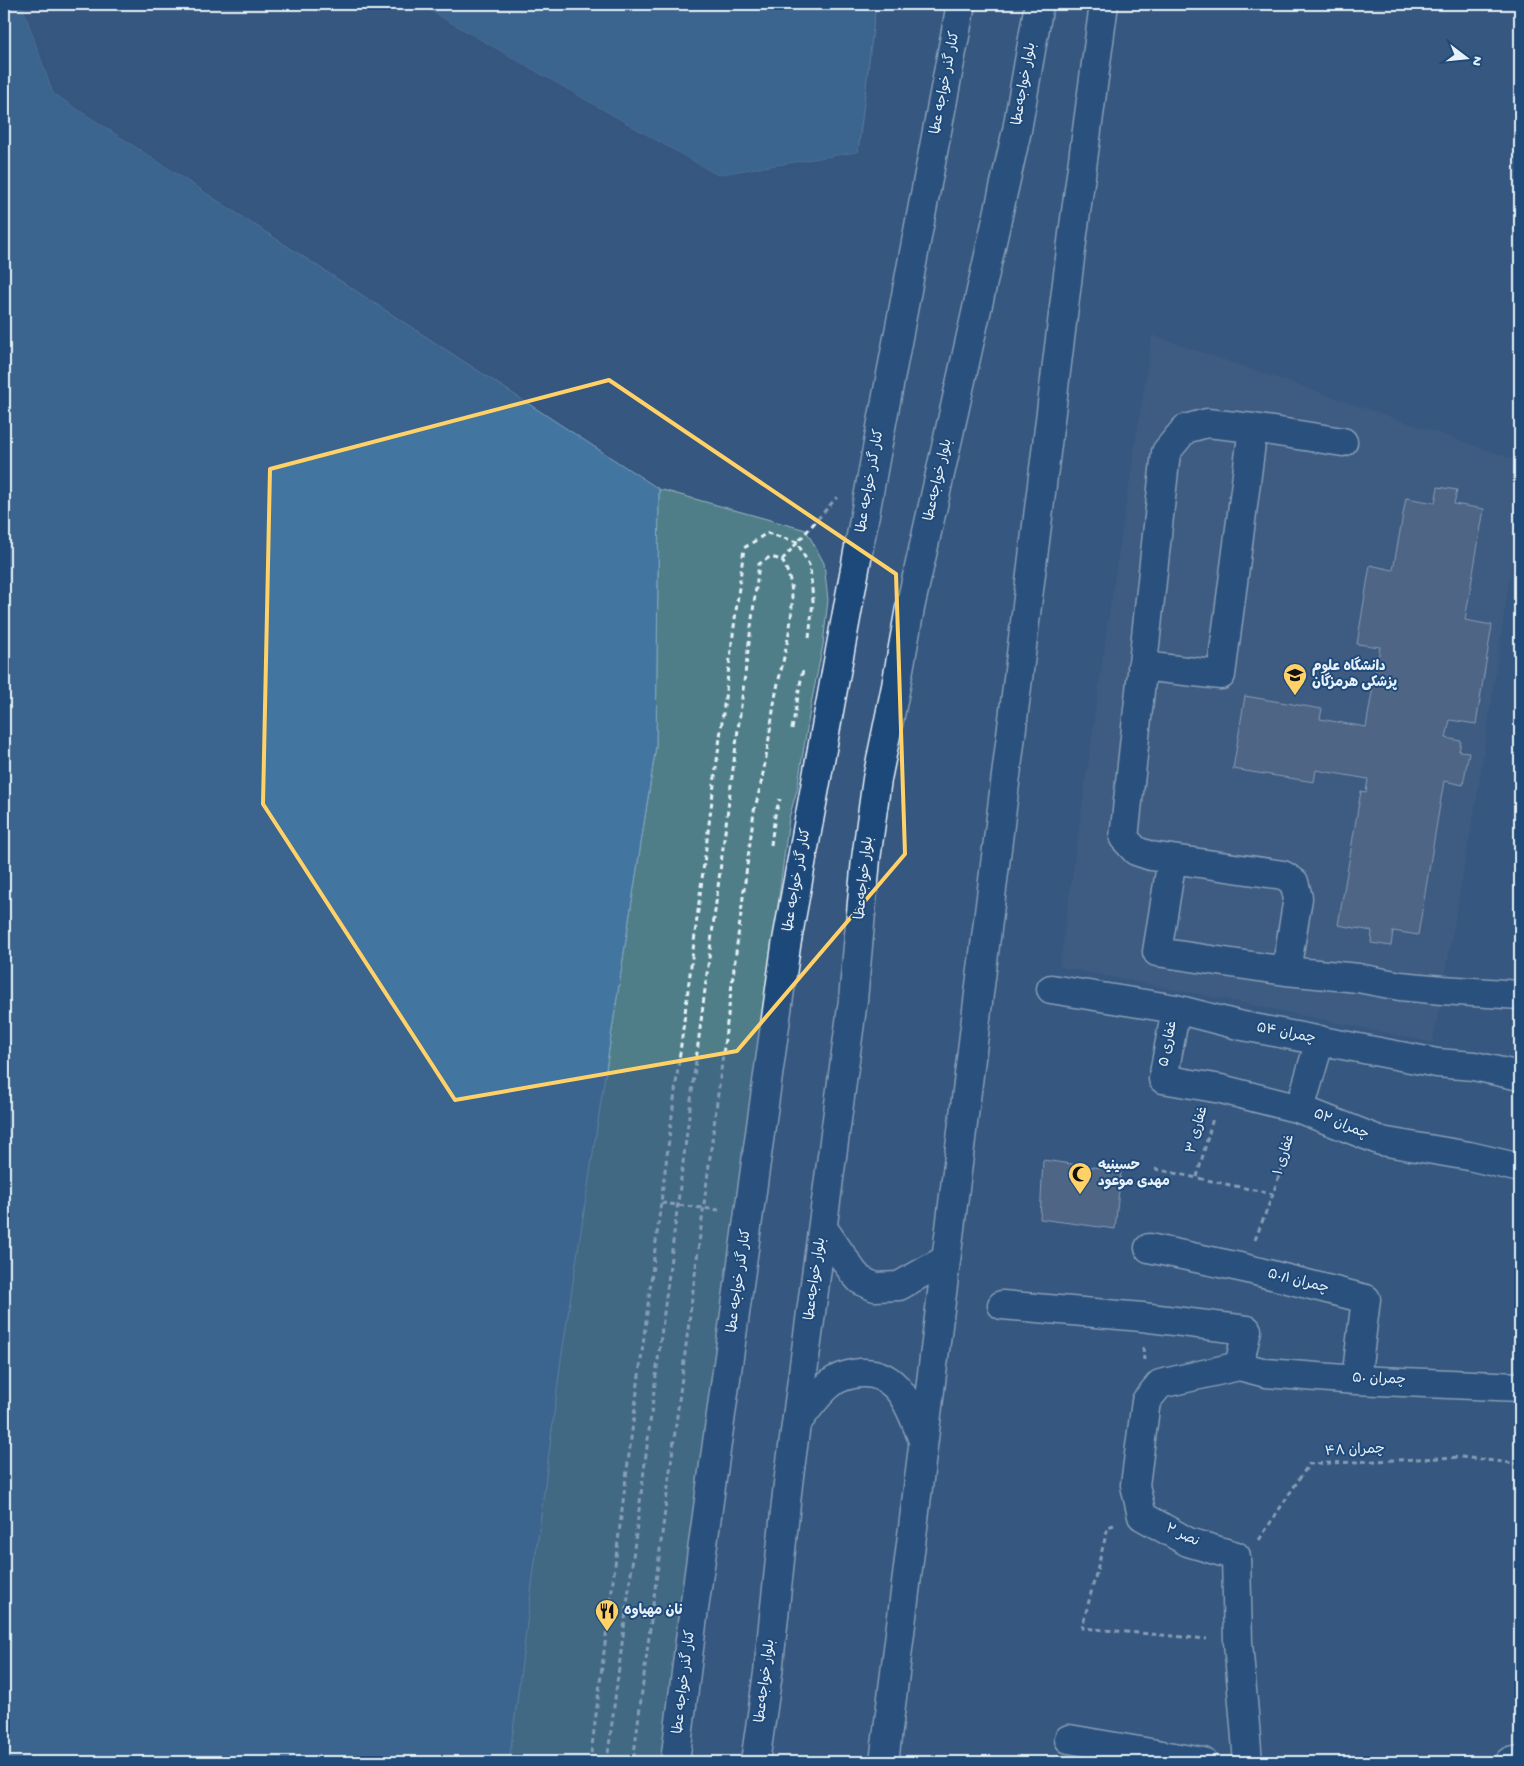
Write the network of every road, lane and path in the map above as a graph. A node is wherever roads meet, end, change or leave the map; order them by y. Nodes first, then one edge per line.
1 (961, 4) edge
2 (1039, 4) edge
3 (1104, 4) edge
4 (1253, 428) junction
5 (1343, 442) dead end
6 (843, 490) dead end
7 (744, 548) dead end
8 (782, 560) junction
9 (1142, 666) junction
10 (1172, 859) junction
11 (1286, 971) junction
12 (1051, 989) dead end
13 (1520, 995) edge
14 (1176, 1009) junction
15 (1320, 1040) junction
16 (1520, 1076) edge
17 (1163, 1079) joint
18 (1221, 1089) junction
19 (1300, 1109) junction
20 (1520, 1168) edge
21 (1155, 1169) dead end
22 (1197, 1177) junction
23 (1273, 1194) junction
24 (661, 1203) junction
25 (678, 1205) junction
26 (704, 1208) junction
27 (749, 1214) junction
28 (823, 1228) junction
29 (1149, 1248) dead end
30 (945, 1260) junction
31 (1244, 1268) junction
32 (1002, 1306) dead end
33 (1239, 1366) junction
34 (1356, 1380) junction
35 (1520, 1387) edge
36 (796, 1424) junction
37 (923, 1439) junction
38 (1520, 1464) edge
39 (1142, 1516) junction
40 (1236, 1556) junction
41 (1238, 1642) junction
42 (1070, 1739) dead end
43 (1520, 1760) edge
44 (590, 1762) edge
45 (607, 1762) edge
46 (633, 1762) edge
47 (674, 1762) edge
48 (755, 1762) edge
49 (884, 1762) edge
50 (1203, 1762) edge
51 (1248, 1762) edge
52 (1509, 1762) edge

1 - 27 main road, کنار گذر خواجه عطا
2 - 28 main road, بلوار خواجه‌عطا
3 - 30 main road
4 - 5 main road
4 - 9 main road
4 - 9 main road
6 - 8 path
7 - 24 path
8 - 25 path
8 - 26 path
9 - 10 main road
10 - 11 main road
10 - 11 main road
11 - 13 main road
12 - 14 main road, چمران ۵۴
14 - 15 main road, چمران ۵۴
14 - 17 main road, غفاری ۵
15 - 16 main road, چمران ۵۴
15 - 19 main road
17 - 18 main road, چمران ۵۲
18 - 19 main road, چمران ۵۲
18 - 22 path, غفاری ۳
19 - 20 main road, چمران ۵۲
19 - 23 path, غفاری ۱
21 - 22 path
22 - 23 path
23 - 31 path, غفاری ۱
24 - 25 path
24 - 44 path
25 - 26 path
25 - 45 path
26 - 27 path
26 - 46 path
27 - 47 main road, کنار گذر خواجه عطا
28 - 30 main road
28 - 36 main road, بلوار خواجه‌عطا
29 - 31 main road, چمران ۵۰/۱
30 - 37 main road
31 - 34 main road, چمران ۵۰/۱
32 - 33 main road
33 - 34 main road, چمران ۵۰
33 - 39 main road
34 - 35 main road, چمران ۵۰
36 - 37 main road
36 - 48 main road, بلوار خواجه‌عطا
37 - 49 main road
38 - 40 path, چمران ۴۸
39 - 40 main road, نصر ۲
39 - 41 path
40 - 41 main road
41 - 51 main road
42 - 50 main road
43 - 52 main road

